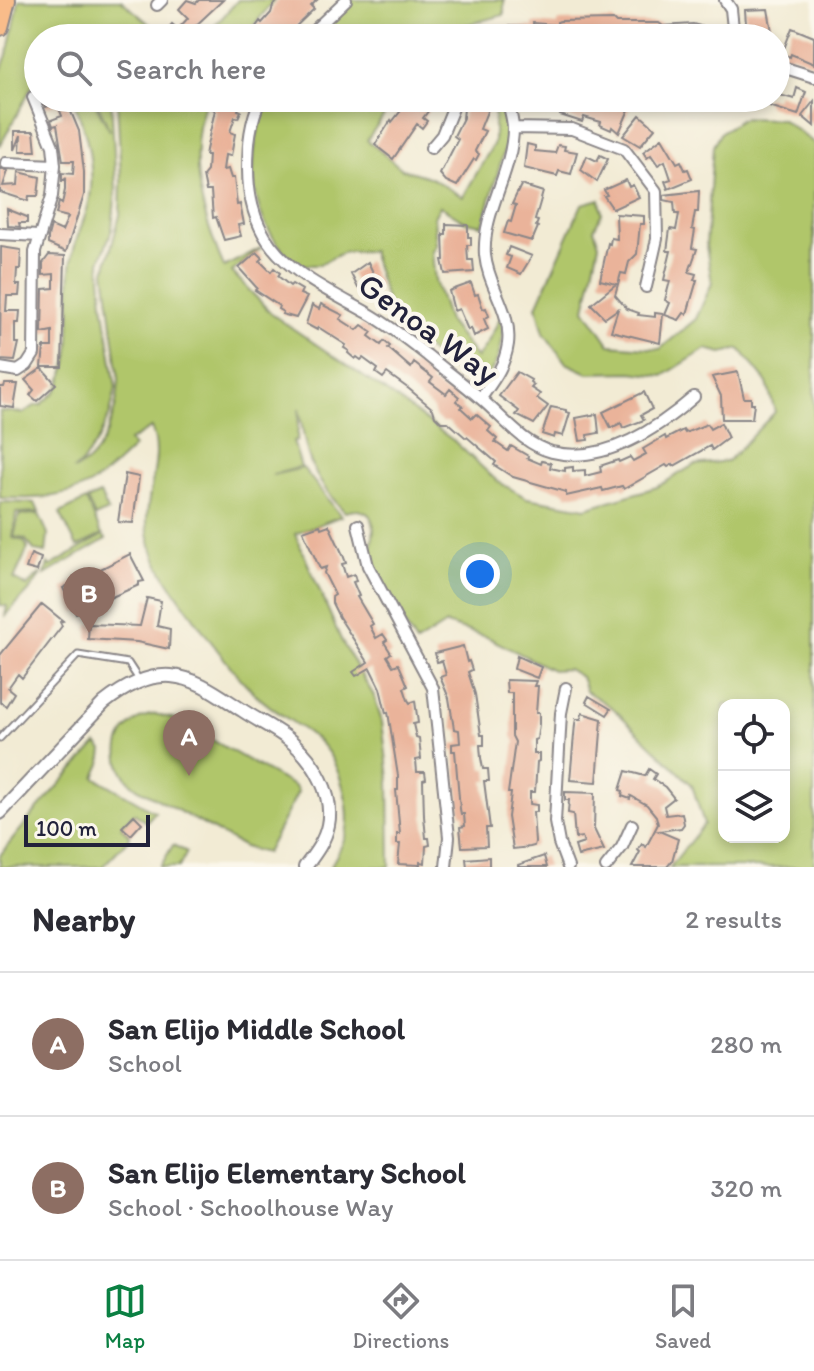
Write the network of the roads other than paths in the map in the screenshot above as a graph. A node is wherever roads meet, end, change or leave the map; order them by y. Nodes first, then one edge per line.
1 (7, 0) edge
2 (346, 0) edge
3 (725, 0) edge
4 (321, 24) edge
5 (733, 24) edge
6 (0, 27) edge
7 (790, 69) edge
8 (814, 77) edge
9 (39, 112) edge
10 (255, 112) edge
11 (451, 112) edge
12 (510, 112) edge
13 (513, 128) junction
14 (431, 148) dead end
15 (6, 163) dead end
16 (55, 165) junction
17 (0, 234) edge
18 (39, 236) junction
19 (646, 287) dead end
20 (0, 368) edge
21 (694, 397) dead end
22 (481, 398) junction
23 (358, 525) dead end
24 (140, 681) junction
25 (566, 688) dead end
26 (0, 738) edge
27 (0, 813) edge
28 (632, 825) dead end
29 (305, 867) edge
30 (446, 867) edge
31 (568, 867) edge
32 (606, 867) edge

1 - 6 main road
2 - 4 street
3 - 5 street
7 - 8 street
9 - 16 street
10 - 22 street, Genoa Way
11 - 14 street
12 - 13 street
13 - 19 street
13 - 22 street
15 - 16 street
16 - 18 street
17 - 18 street
18 - 20 street
21 - 22 street, Genoa Way
23 - 30 street
24 - 26 lane
24 - 27 street
24 - 29 street
25 - 31 street
28 - 32 street

